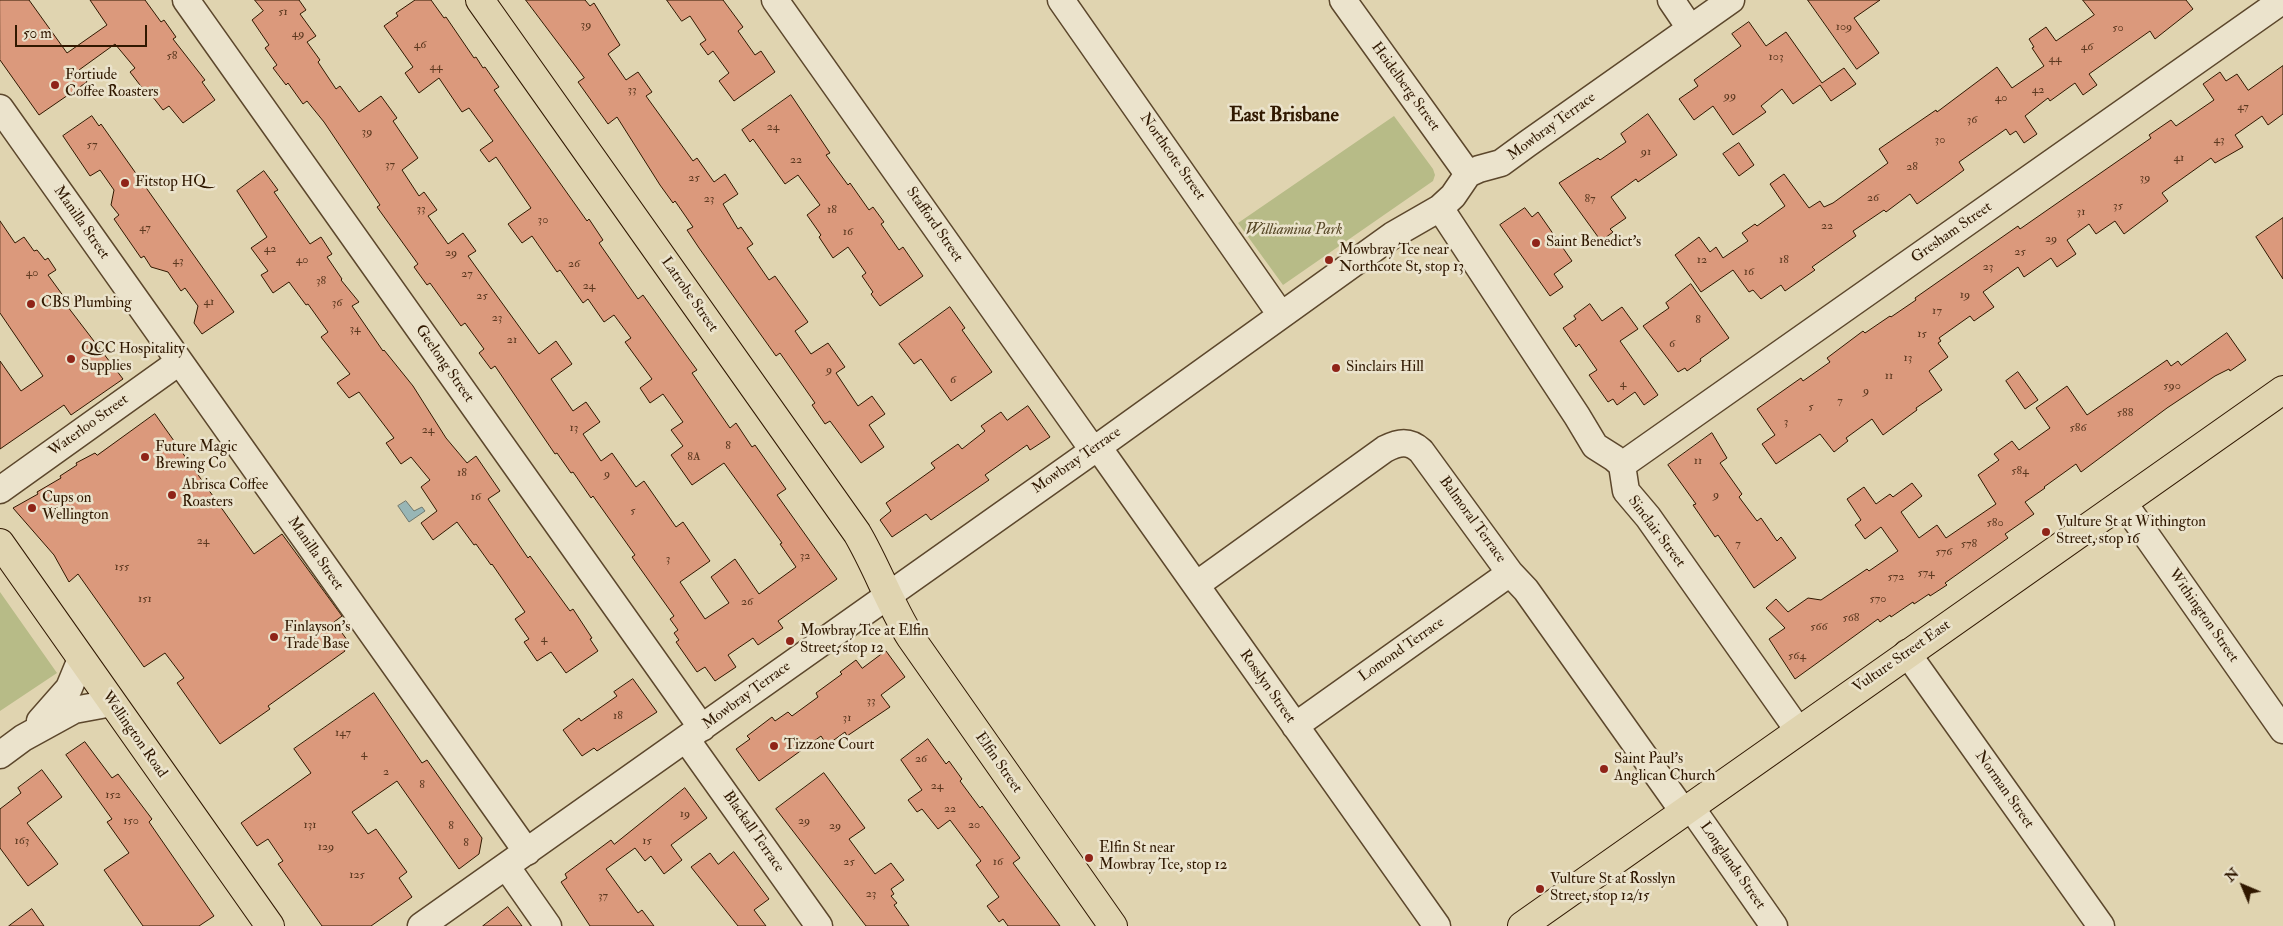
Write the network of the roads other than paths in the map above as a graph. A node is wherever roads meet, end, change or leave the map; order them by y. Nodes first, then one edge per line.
1 (186, 0) edge
2 (480, 0) edge
3 (775, 0) edge
4 (1061, 0) edge
5 (1343, 0) edge
6 (1671, 0) edge
7 (1731, 0) edge
8 (2283, 0) edge
9 (1690, 28) junction
10 (0, 108) edge
11 (1468, 174) junction
12 (1440, 208) junction
13 (1281, 315) junction
14 (179, 362) junction
15 (2283, 390) edge
16 (1096, 449) junction
17 (1622, 466) junction
18 (0, 490) edge
19 (2123, 502) junction
20 (0, 543) edge
21 (1510, 573) junction
22 (1196, 585) junction
23 (887, 596) junction
24 (1908, 653) junction
25 (81, 659) junction
26 (112, 703) junction
27 (1295, 726) junction
28 (1798, 730) junction
29 (2283, 730) edge
30 (694, 734) junction
31 (23, 738) junction
32 (0, 755) edge
33 (1686, 808) junction
34 (516, 859) junction
35 (270, 926) edge
36 (422, 926) edge
37 (548, 926) edge
38 (819, 926) edge
39 (1114, 926) edge
40 (1437, 926) edge
41 (1522, 926) edge
42 (1774, 926) edge
43 (2101, 926) edge

1 - 30 street, Geelong Street
2 - 23 main road, Latrobe Street
3 - 16 street, Stafford Street
4 - 13 street, Northcote Street
5 - 11 street, Heidelberg Street
6 - 9 street
7 - 9 street, Mowbray Terrace
8 - 17 street, Gresham Street
9 - 11 street, Mowbray Terrace
10 - 14 street, Manilla Street
11 - 12 street, Mowbray Terrace
12 - 13 street, Mowbray Terrace
12 - 17 street
13 - 16 street, Mowbray Terrace
14 - 18 street, Waterloo Street
14 - 34 street, Manilla Street
15 - 19 main road, Vulture Street East
16 - 22 street, Rosslyn Street
16 - 23 street, Mowbray Terrace
17 - 28 street, Sinclair Street
19 - 24 main road, Vulture Street East
19 - 29 street, Withington Street
20 - 25 main road, Wellington Road
21 - 22 street, Balmoral Terrace
21 - 27 street, Lomond Terrace
21 - 33 street, Balmoral Terrace
22 - 27 street, Rosslyn Street
23 - 30 street, Mowbray Terrace
23 - 39 main road, Elfin Street
24 - 28 main road, Vulture Street East
24 - 43 street, Norman Street
25 - 26 main road, Wellington Road
25 - 31 street
26 - 31 street
26 - 35 main road, Wellington Road
27 - 40 street, Rosslyn Street
28 - 33 main road, Vulture Street East
30 - 34 street, Mowbray Terrace
30 - 38 street, Blackall Terrace
31 - 32 street
33 - 41 main road, Vulture Street East
33 - 42 street, Longlands Street
34 - 36 street, Mowbray Terrace
34 - 37 street, Manilla Street

